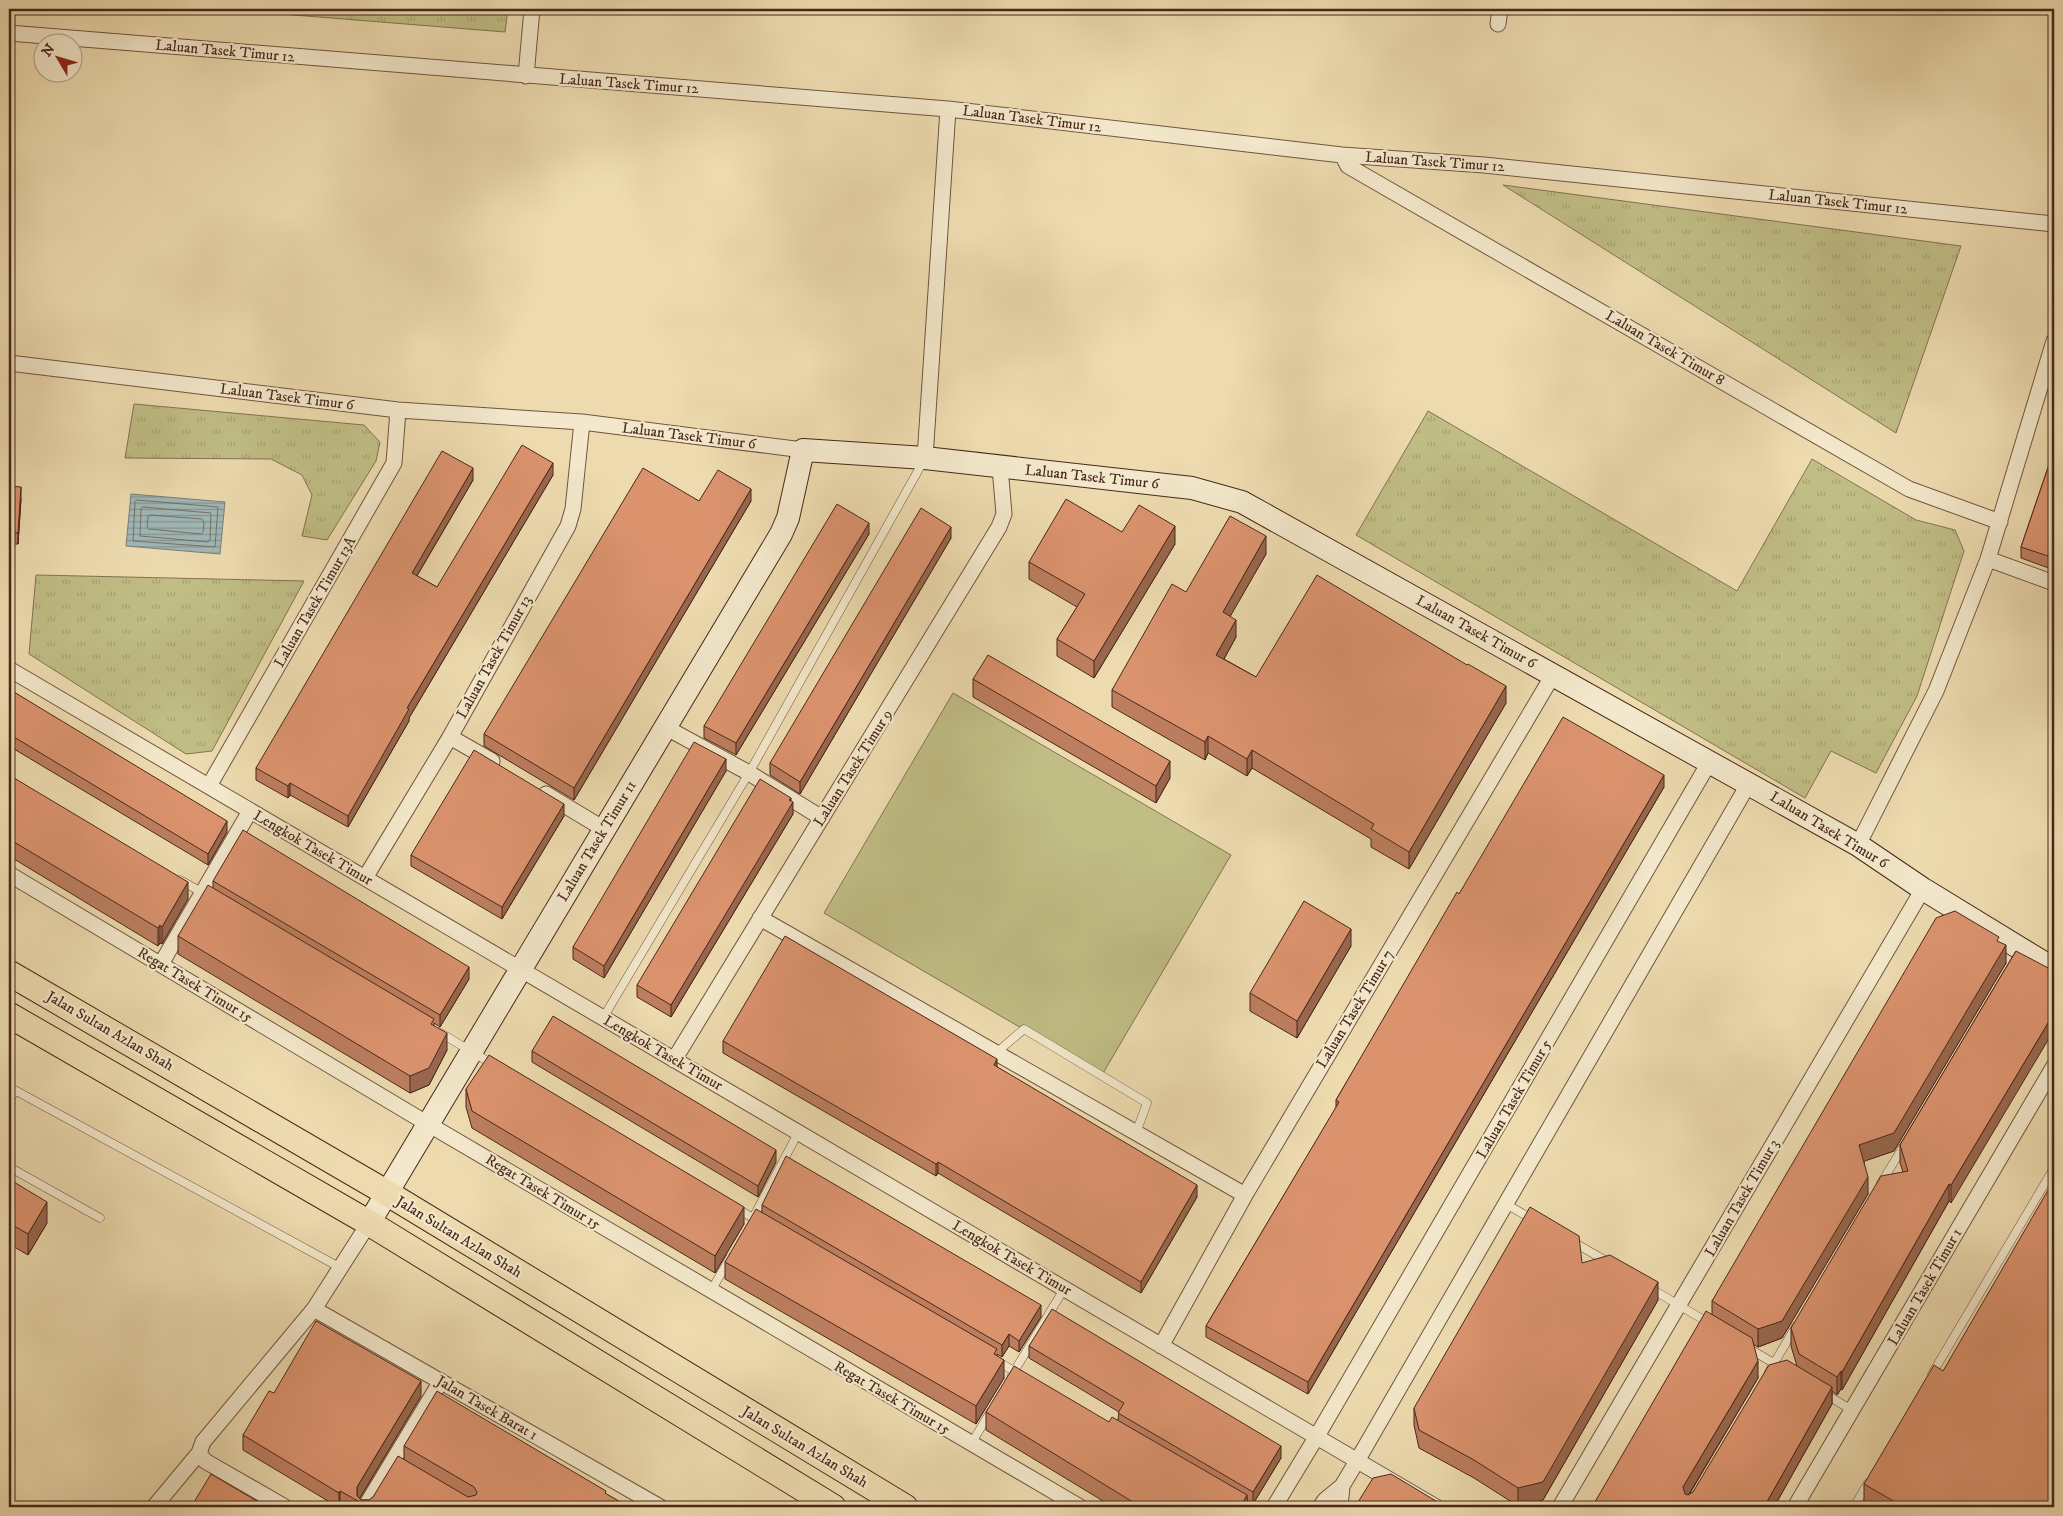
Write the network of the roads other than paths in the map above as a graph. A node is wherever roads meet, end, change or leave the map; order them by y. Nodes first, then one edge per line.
1 (532, 9) edge
2 (9, 33) edge
3 (526, 76) junction
4 (948, 109) junction
5 (1342, 155) junction
6 (2054, 224) edge
7 (2054, 341) edge
8 (9, 363) edge
9 (398, 410) junction
10 (582, 422) junction
11 (803, 450) junction
12 (925, 458) junction
13 (1000, 467) junction
14 (2000, 522) junction
15 (1988, 559) junction
16 (2054, 584) edge
17 (9, 668) edge
18 (1553, 675) junction
19 (665, 727) junction
20 (450, 736) junction
21 (1710, 761) junction
22 (501, 767) edge
23 (749, 773) junction
24 (1749, 783) junction
25 (209, 786) junction
26 (536, 788) edge
27 (250, 811) junction
28 (822, 818) junction
29 (604, 829) junction
30 (1858, 845) junction
31 (9, 874) edge
32 (177, 878) edge
33 (365, 878) junction
34 (1923, 890) junction
35 (206, 895) junction
36 (760, 918) junction
37 (161, 964) junction
38 (520, 969) junction
39 (2054, 969) edge
40 (9, 973) edge
41 (9, 1016) edge
42 (603, 1018) junction
43 (429, 1027) edge
44 (472, 1052) junction
45 (996, 1053) junction
46 (674, 1060) junction
47 (2054, 1066) edge
48 (506, 1072) edge
49 (12, 1089) edge
50 (9, 1101) edge
51 (428, 1124) junction
52 (798, 1133) junction
53 (1136, 1133) junction
54 (1910, 1135) edge
55 (9, 1167) edge
56 (2054, 1168) edge
57 (387, 1193) junction
58 (1875, 1194) edge
59 (1245, 1195) junction
60 (730, 1204) edge
61 (1506, 1204) junction
62 (100, 1218) dead end
63 (754, 1218) junction
64 (369, 1223) junction
65 (1539, 1223) edge
66 (749, 1226) edge
67 (770, 1228) edge
68 (1565, 1237) edge
69 (734, 1251) edge
70 (1614, 1266) edge
71 (341, 1268) junction
72 (1646, 1286) edge
73 (1064, 1289) junction
74 (710, 1291) junction
75 (1679, 1305) junction
76 (314, 1310) junction
77 (1799, 1321) edge
78 (1718, 1329) edge
79 (1742, 1344) edge
80 (1161, 1346) junction
81 (989, 1356) edge
82 (1774, 1363) junction
83 (1782, 1368) edge
84 (1014, 1371) junction
85 (1023, 1376) edge
86 (1010, 1379) edge
87 (1764, 1380) edge
88 (1929, 1380) edge
89 (440, 1381) junction
90 (1813, 1386) edge
91 (995, 1403) edge
92 (1852, 1410) junction
93 (1317, 1436) junction
94 (972, 1444) junction
95 (198, 1452) junction
96 (1357, 1461) junction
97 (1874, 1473) edge
98 (1342, 1486) junction
99 (154, 1507) edge
100 (284, 1507) edge
101 (365, 1507) edge
102 (660, 1507) edge
103 (833, 1507) edge
104 (905, 1507) edge
105 (1080, 1507) edge
106 (1274, 1507) edge
107 (1320, 1507) edge
108 (1340, 1507) edge
109 (1436, 1507) edge
110 (1560, 1507) edge
111 (1795, 1507) edge
112 (1854, 1507) edge

1 - 3 street
2 - 3 street, Laluan Tasek Timur 12
3 - 4 street, Laluan Tasek Timur 12
4 - 5 street, Laluan Tasek Timur 12
4 - 12 street
5 - 6 street, Laluan Tasek Timur 12
5 - 14 street, Laluan Tasek Timur 8
7 - 14 street
8 - 9 street, Laluan Tasek Timur 6
9 - 10 street, Laluan Tasek Timur 6
9 - 25 street, Laluan Tasek Timur 13A
10 - 11 street, Laluan Tasek Timur 6
10 - 20 street, Laluan Tasek Timur 13
11 - 12 street, Laluan Tasek Timur 6
11 - 19 street, Laluan Tasek Timur 11
12 - 13 street, Laluan Tasek Timur 6
12 - 23 lane
13 - 18 street, Laluan Tasek Timur 6
13 - 28 street, Laluan Tasek Timur 9
14 - 15 street
15 - 16 street
15 - 30 street
17 - 25 street, Lengkok Tasek Timur
18 - 21 street, Laluan Tasek Timur 6
18 - 59 street, Laluan Tasek Timur 7
19 - 23 street
19 - 29 street, Laluan Tasek Timur 11
20 - 22 street
20 - 33 street, Laluan Tasek Timur 13
21 - 24 street, Laluan Tasek Timur 6
21 - 93 street, Laluan Tasek Timur 5
23 - 28 street
23 - 42 lane
24 - 30 street, Laluan Tasek Timur 6
24 - 61 street
25 - 27 street, Lengkok Tasek Timur
26 - 29 street
27 - 33 street, Lengkok Tasek Timur
27 - 35 street
28 - 36 street, Laluan Tasek Timur 9
29 - 38 street, Laluan Tasek Timur 11
30 - 34 street, Laluan Tasek Timur 6
31 - 37 street, Regat Tasek Timur 15
32 - 35 lane
33 - 38 street, Lengkok Tasek Timur
34 - 39 street, Laluan Tasek Timur 6
34 - 75 street, Laluan Tasek Timur 3
35 - 37 street
36 - 45 street
36 - 46 street, Laluan Tasek Timur 9
37 - 51 street, Regat Tasek Timur 15
38 - 42 street, Lengkok Tasek Timur
38 - 44 street, Laluan Tasek Timur 11
40 - 57 main road, Jalan Sultan Azlan Shah
41 - 64 main road
42 - 46 street, Lengkok Tasek Timur
43 - 44 lane
44 - 48 lane
44 - 51 street, Laluan Tasek Timur 11
45 - 53 street
45 - 53 lane
46 - 52 street, Lengkok Tasek Timur
47 - 92 street, Laluan Tasek Timur 1
49 - 50 lane
49 - 71 lane
51 - 57 street, Laluan Tasek Timur 11
51 - 74 street, Regat Tasek Timur 15
52 - 63 lane
52 - 73 street, Lengkok Tasek Timur
53 - 59 street
54 - 58 lane
55 - 62 lane
56 - 88 lane
57 - 64 street, Laluan Tasek Timur 11
57 - 104 main road, Jalan Sultan Azlan Shah
59 - 80 street, Laluan Tasek Timur 7
60 - 63 lane
61 - 65 lane
61 - 96 street
63 - 66 lane
63 - 67 lane
64 - 71 street
64 - 103 main road
68 - 70 lane
69 - 74 lane
71 - 76 street
72 - 75 lane
73 - 80 street, Lengkok Tasek Timur
73 - 84 lane
74 - 94 street, Regat Tasek Timur 15
75 - 78 lane
75 - 110 street, Laluan Tasek Timur 3
76 - 89 street, Jalan Tasek Barat 1
76 - 95 street
77 - 82 lane
79 - 82 lane
80 - 93 street, Lengkok Tasek Timur
81 - 84 lane
82 - 83 lane
82 - 87 lane
84 - 85 lane
84 - 86 lane
89 - 101 street
89 - 102 street, Jalan Tasek Barat 1
90 - 92 lane
91 - 94 lane
92 - 111 street, Laluan Tasek Timur 1
93 - 96 street, Lengkok Tasek Timur
93 - 106 street
94 - 105 street, Regat Tasek Timur 15
95 - 99 street
95 - 100 street
96 - 98 street
96 - 109 street, Lengkok Tasek Timur
97 - 112 lane
98 - 107 street
98 - 108 street

